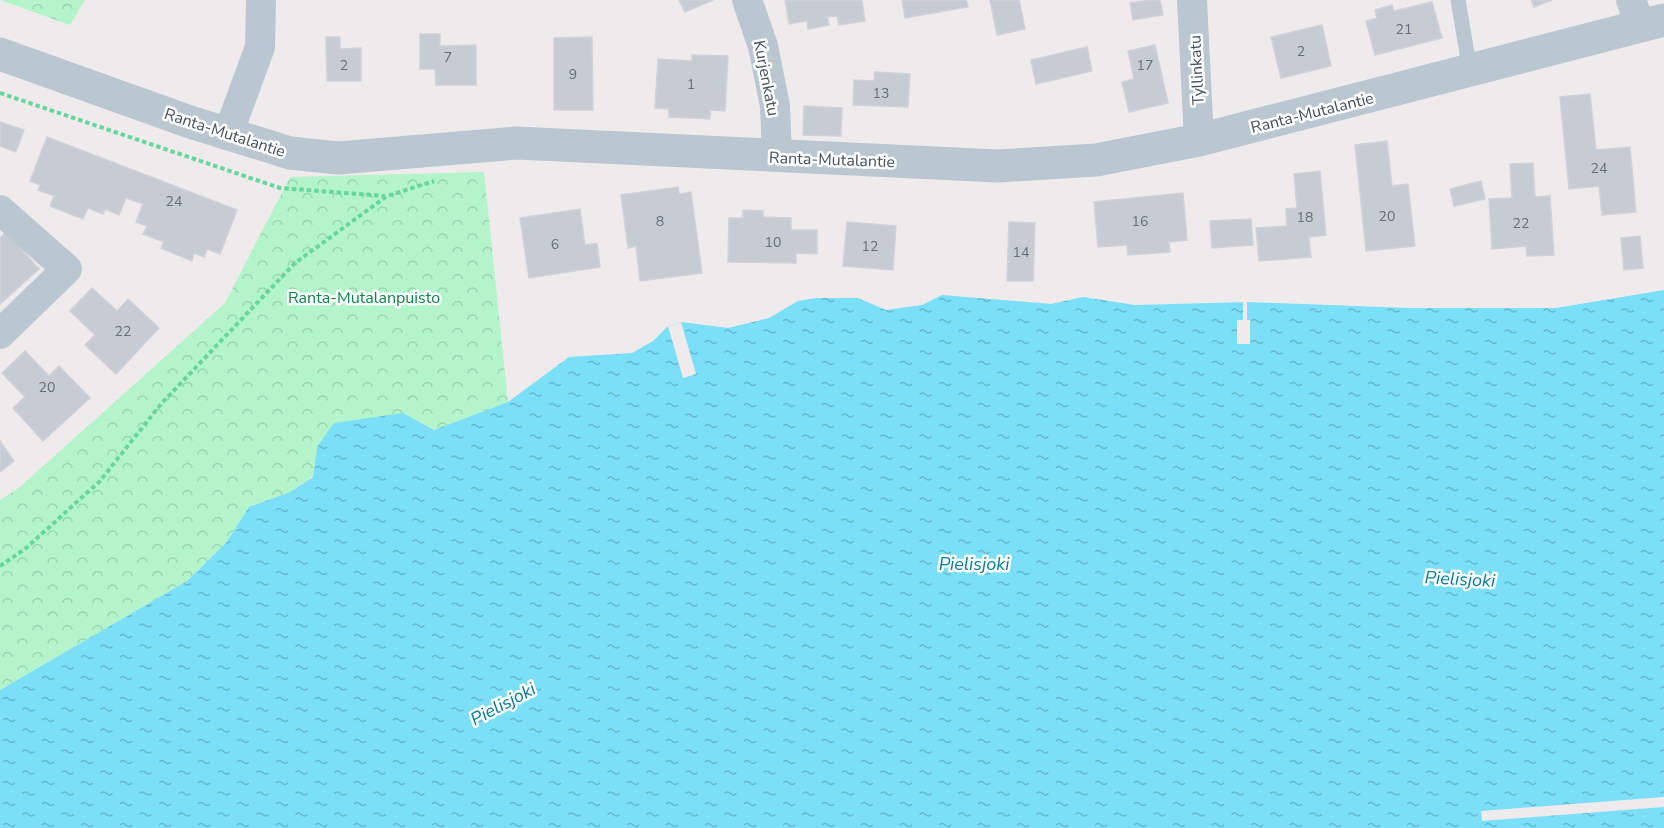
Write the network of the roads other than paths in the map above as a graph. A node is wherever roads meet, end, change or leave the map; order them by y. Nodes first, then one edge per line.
1 (261, 0) edge
2 (747, 0) edge
3 (1192, 0) edge
4 (1458, 0) edge
5 (1645, 16) edge
6 (0, 54) edge
7 (1470, 71) junction
8 (228, 134) junction
9 (1199, 140) junction
10 (777, 157) junction
11 (0, 210) edge
12 (0, 334) edge

1 - 8 street
2 - 10 street, Kurjenkatu
3 - 9 street, Tyllinkatu
4 - 7 lane
5 - 7 street, Ranta-Mutalantie
6 - 8 street, Ranta-Mutalantie
7 - 9 street, Ranta-Mutalantie
8 - 10 street, Ranta-Mutalantie
9 - 10 street, Ranta-Mutalantie
11 - 12 street

